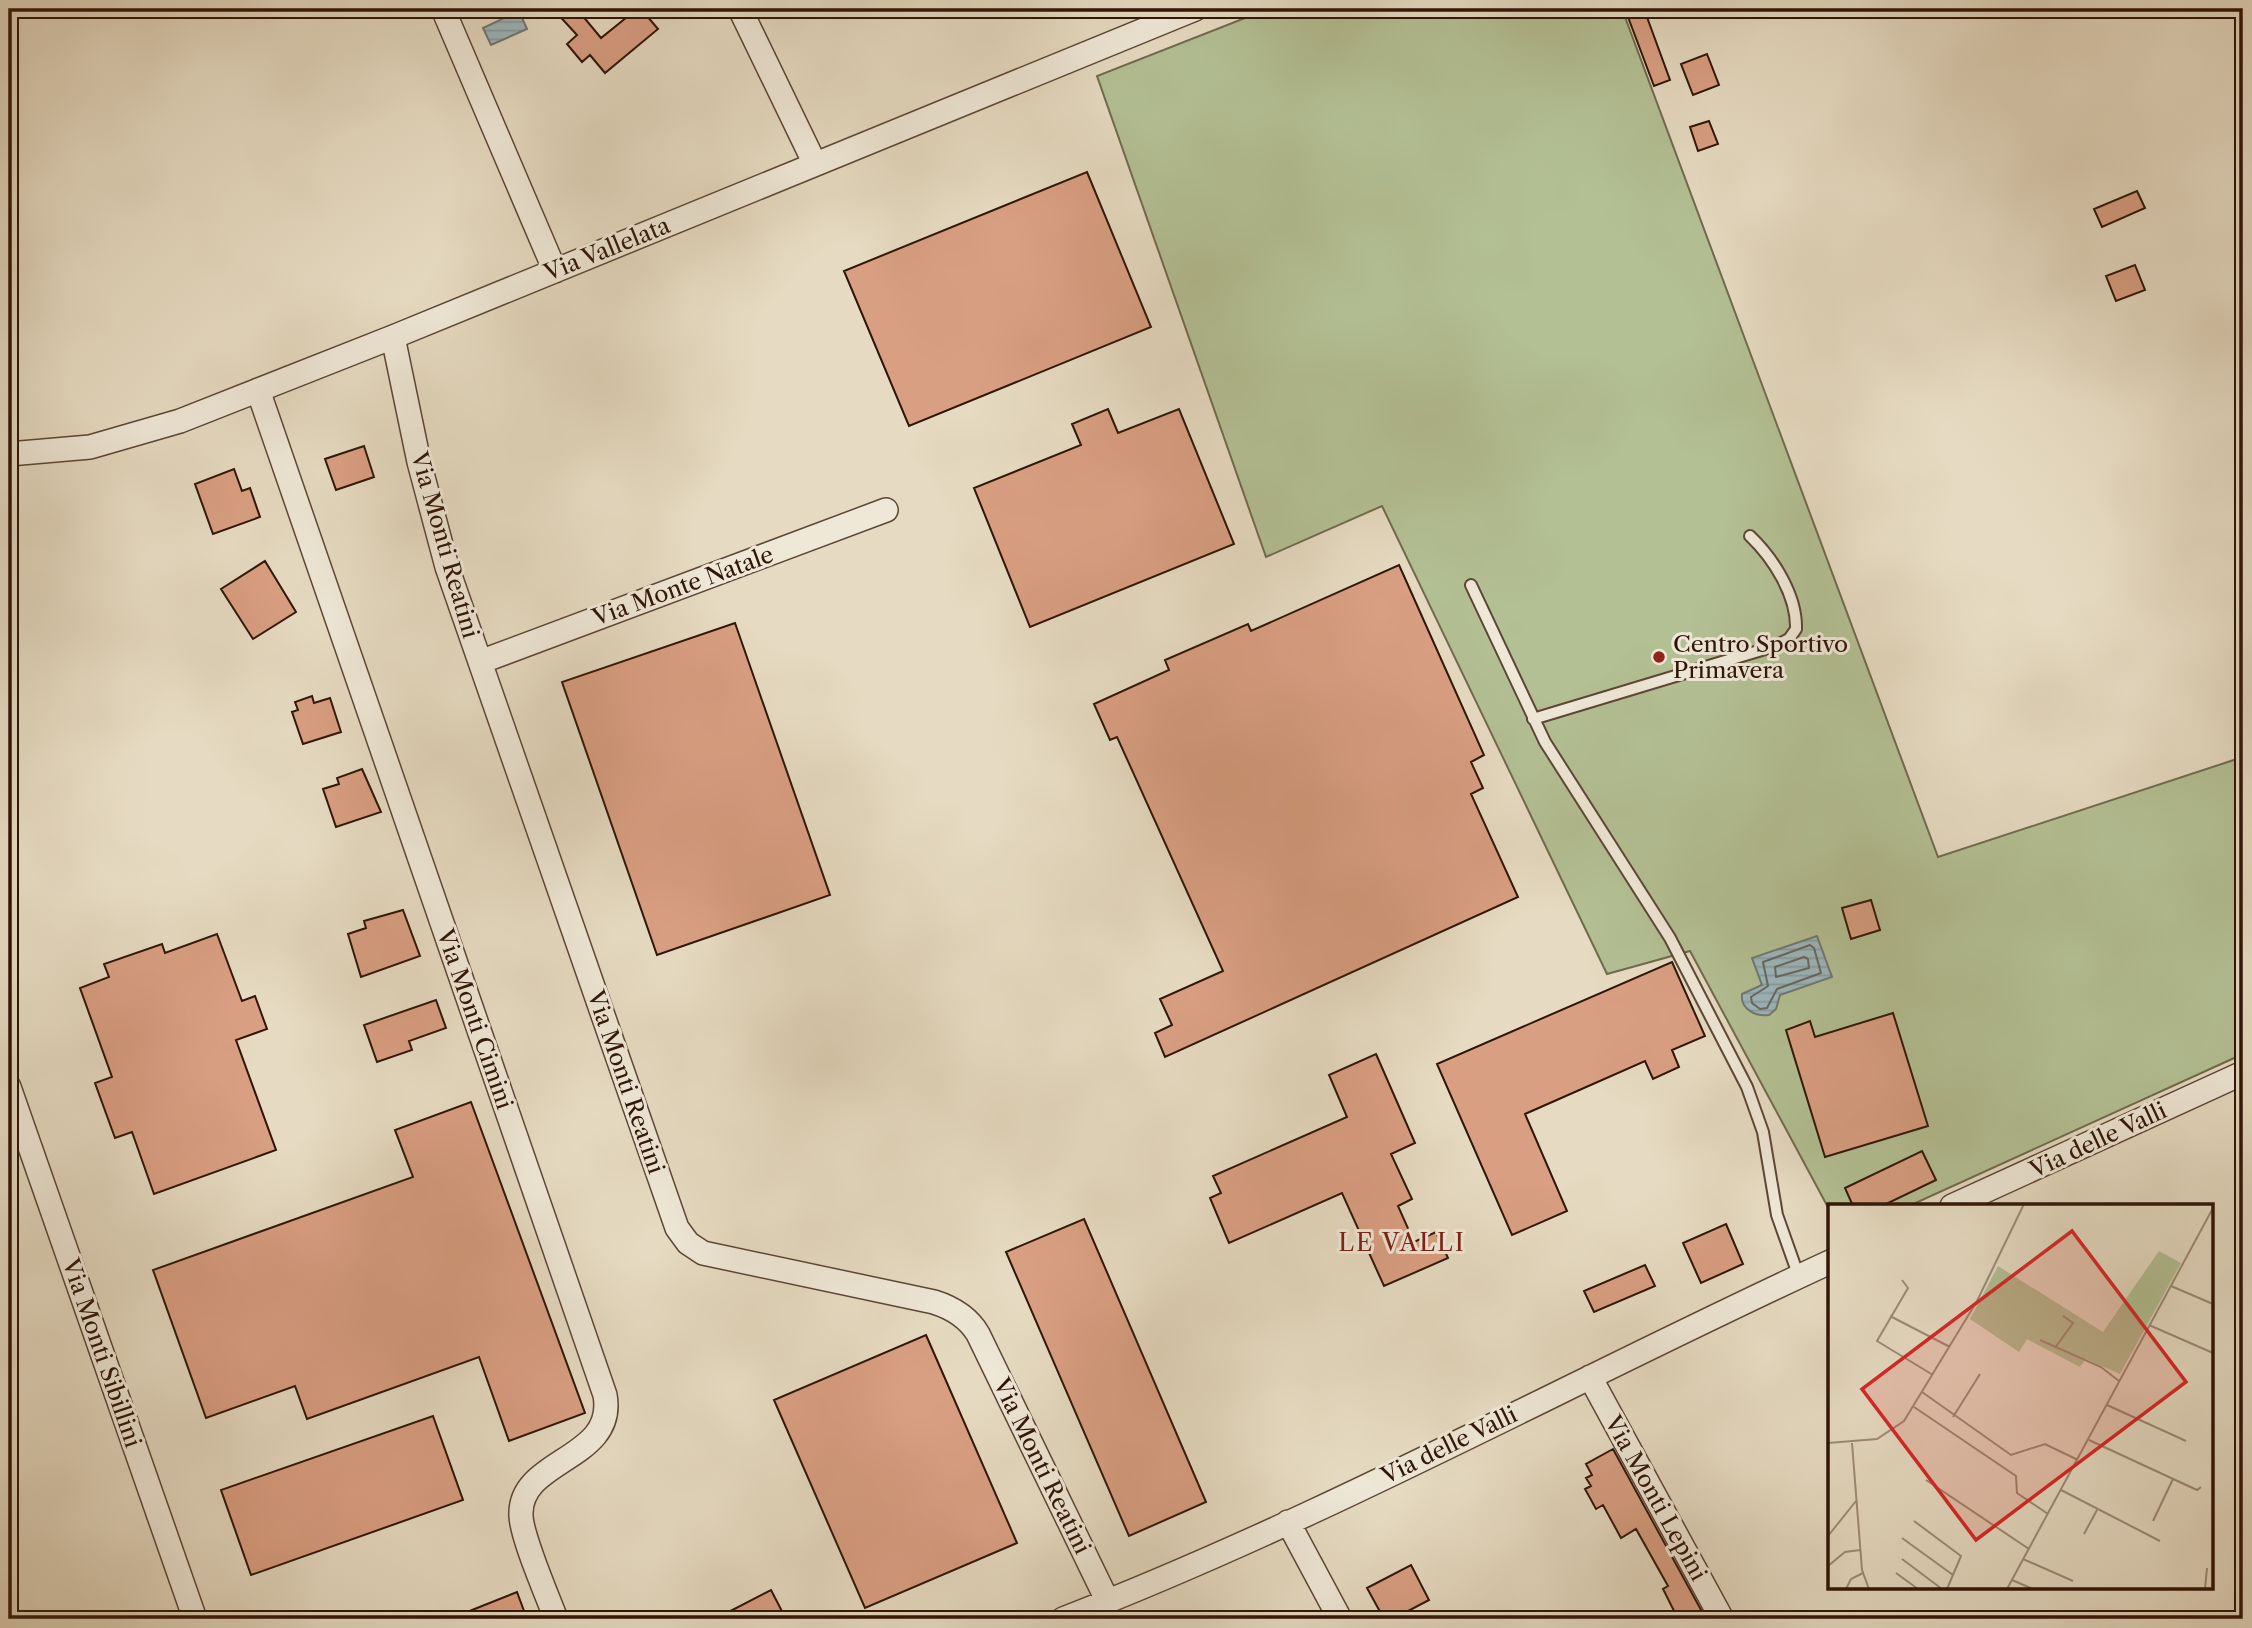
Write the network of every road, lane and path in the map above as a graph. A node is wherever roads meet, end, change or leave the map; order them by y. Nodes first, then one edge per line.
1 (443, 9) edge
2 (740, 9) edge
3 (1195, 9) edge
4 (815, 164) junction
5 (555, 271) junction
6 (393, 337) junction
7 (258, 390) junction
8 (9, 454) edge
9 (886, 510) dead end
10 (1750, 536) dead end
11 (1471, 585) dead end
12 (480, 662) junction
13 (1533, 719) junction
14 (2243, 1073) edge
15 (9, 1087) edge
16 (1956, 1204) edge
17 (1828, 1263) edge
18 (1799, 1276) junction
19 (1590, 1377) junction
20 (1287, 1522) junction
21 (1108, 1602) junction
22 (195, 1619) edge
23 (556, 1619) edge
24 (1063, 1619) edge
25 (1340, 1619) edge
26 (1722, 1619) edge

1 - 5 street
2 - 4 street
3 - 4 street, Via Vallelata
4 - 5 street, Via Vallelata
5 - 6 street, Via Vallelata
6 - 7 street, Via Vallelata
6 - 12 street, Via Monti Reatini
7 - 8 street, Via Vallelata
7 - 23 street, Via Monti Cimini
9 - 12 street, Via Monte Natale
10 - 13 lane
11 - 13 lane
12 - 21 street, Via Monti Reatini
13 - 18 lane
14 - 16 street, Via delle Valli
15 - 22 street, Via Monti Sibillini
17 - 18 street, Via delle Valli
18 - 19 street, Via delle Valli
19 - 20 street, Via delle Valli
19 - 26 street, Via Monti Lepini
20 - 21 street, Via delle Valli
20 - 25 street
21 - 24 street, Via delle Valli

